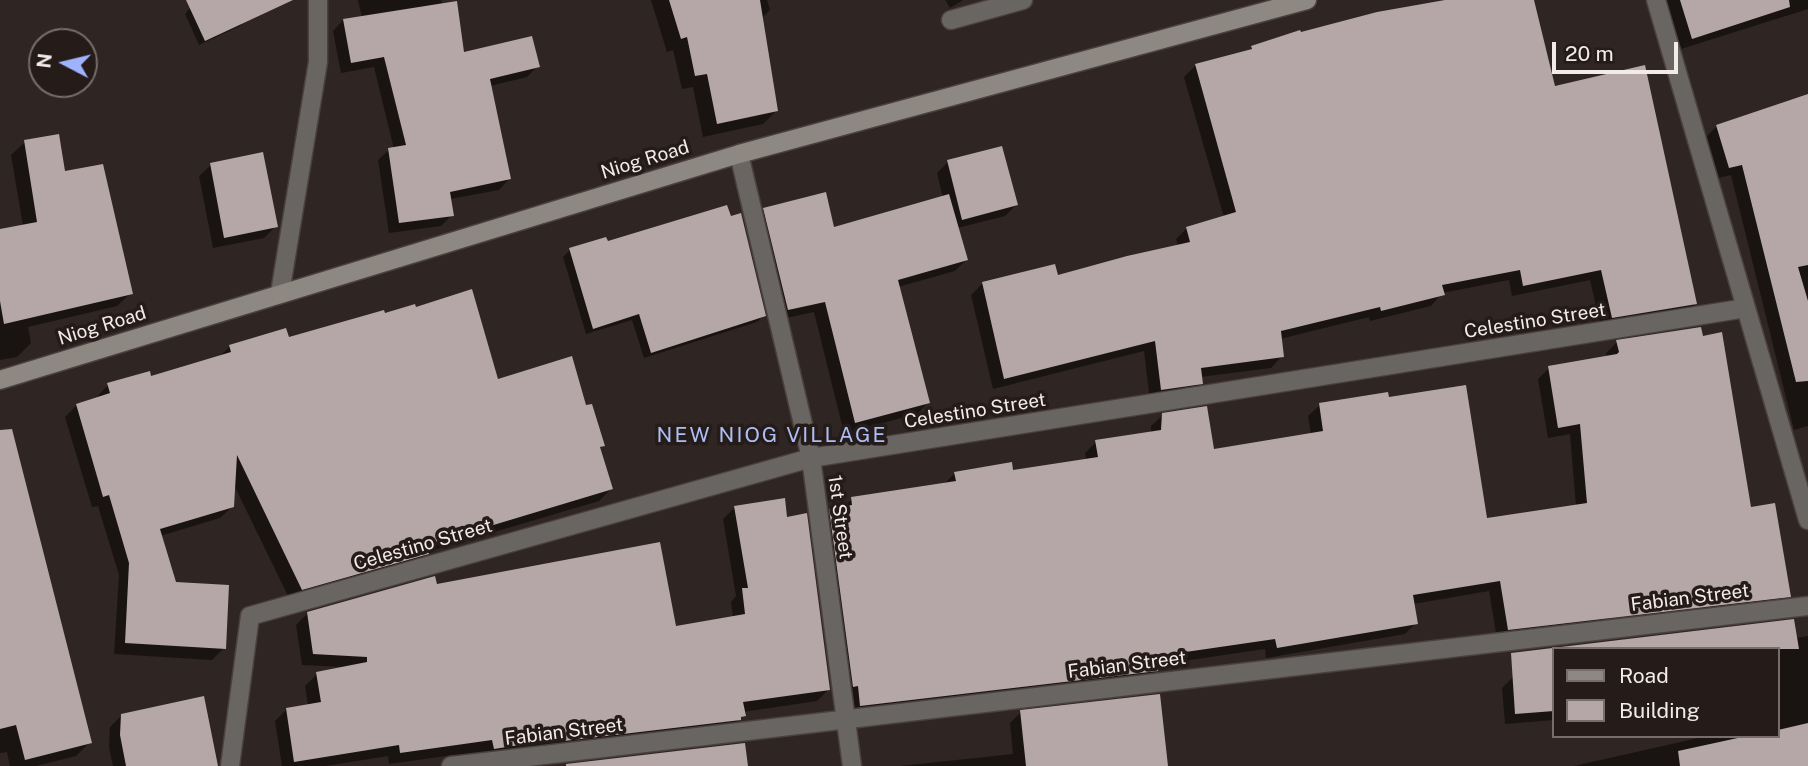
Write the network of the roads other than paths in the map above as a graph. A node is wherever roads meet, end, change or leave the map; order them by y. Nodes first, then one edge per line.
1 (318, 0) edge
2 (1023, 0) edge
3 (1307, 0) edge
4 (1656, 0) edge
5 (951, 20) dead end
6 (739, 154) junction
7 (280, 293) junction
8 (1746, 309) junction
9 (0, 380) edge
10 (810, 458) junction
11 (1808, 520) edge
12 (1808, 606) edge
13 (846, 719) junction
14 (230, 766) edge
15 (452, 766) edge
16 (852, 766) edge

1 - 7 street
2 - 5 street
3 - 6 street, Niog Road
4 - 8 street
6 - 7 street, Niog Road
6 - 10 street, 1st Street
7 - 9 street, Niog Road
8 - 10 street, Celestino Street
8 - 11 street
10 - 13 street, 1st Street
10 - 14 street, Celestino Street
12 - 13 street, Fabian Street
13 - 15 street, Fabian Street
13 - 16 street, 1st Street

